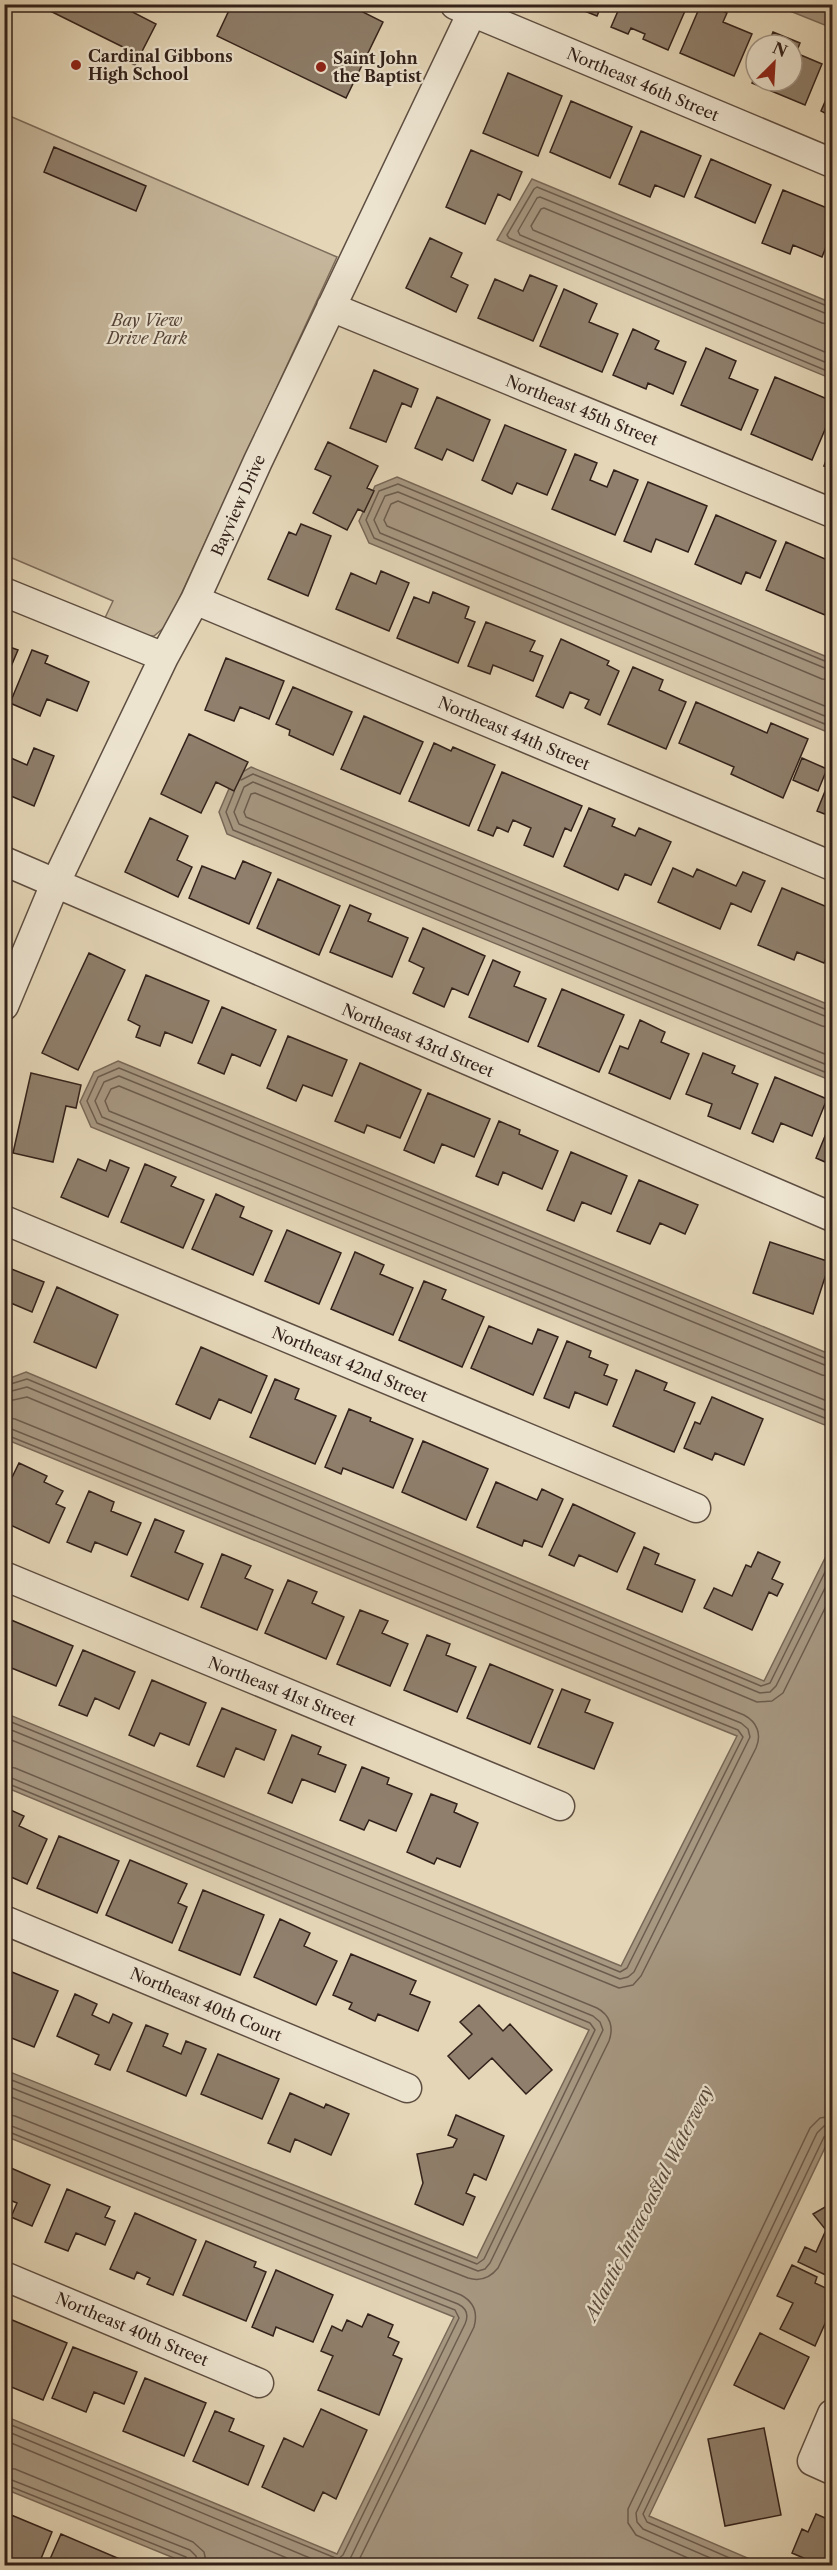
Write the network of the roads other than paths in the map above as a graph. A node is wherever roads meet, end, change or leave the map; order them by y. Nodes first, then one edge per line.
1 (467, 7) edge
2 (832, 163) edge
3 (331, 307) junction
4 (832, 513) edge
5 (4, 592) edge
6 (195, 600) junction
7 (164, 657) junction
8 (4, 861) edge
9 (832, 866) edge
10 (56, 884) junction
11 (4, 1006) edge
12 (832, 1217) edge
13 (4, 1220) edge
14 (696, 1508) dead end
15 (4, 1576) edge
16 (560, 1806) dead end
17 (4, 1920) edge
18 (407, 2088) dead end
19 (4, 2276) edge
20 (260, 2383) dead end
21 (832, 2414) edge
22 (832, 2470) edge

1 - 2 street, Northeast 46th Street
1 - 3 street, Bayview Drive
3 - 4 street, Northeast 45th Street
3 - 6 street, Bayview Drive
5 - 7 street
6 - 7 street, Bayview Drive
6 - 9 street, Northeast 44th Street
7 - 10 street, Bayview Drive
8 - 10 street, Northeast 43rd Street
10 - 11 street, Bayview Drive
10 - 12 street, Northeast 43rd Street
13 - 14 street, Northeast 42nd Street
15 - 16 street, Northeast 41st Street
17 - 18 street, Northeast 40th Court
19 - 20 street, Northeast 40th Street
21 - 22 street

